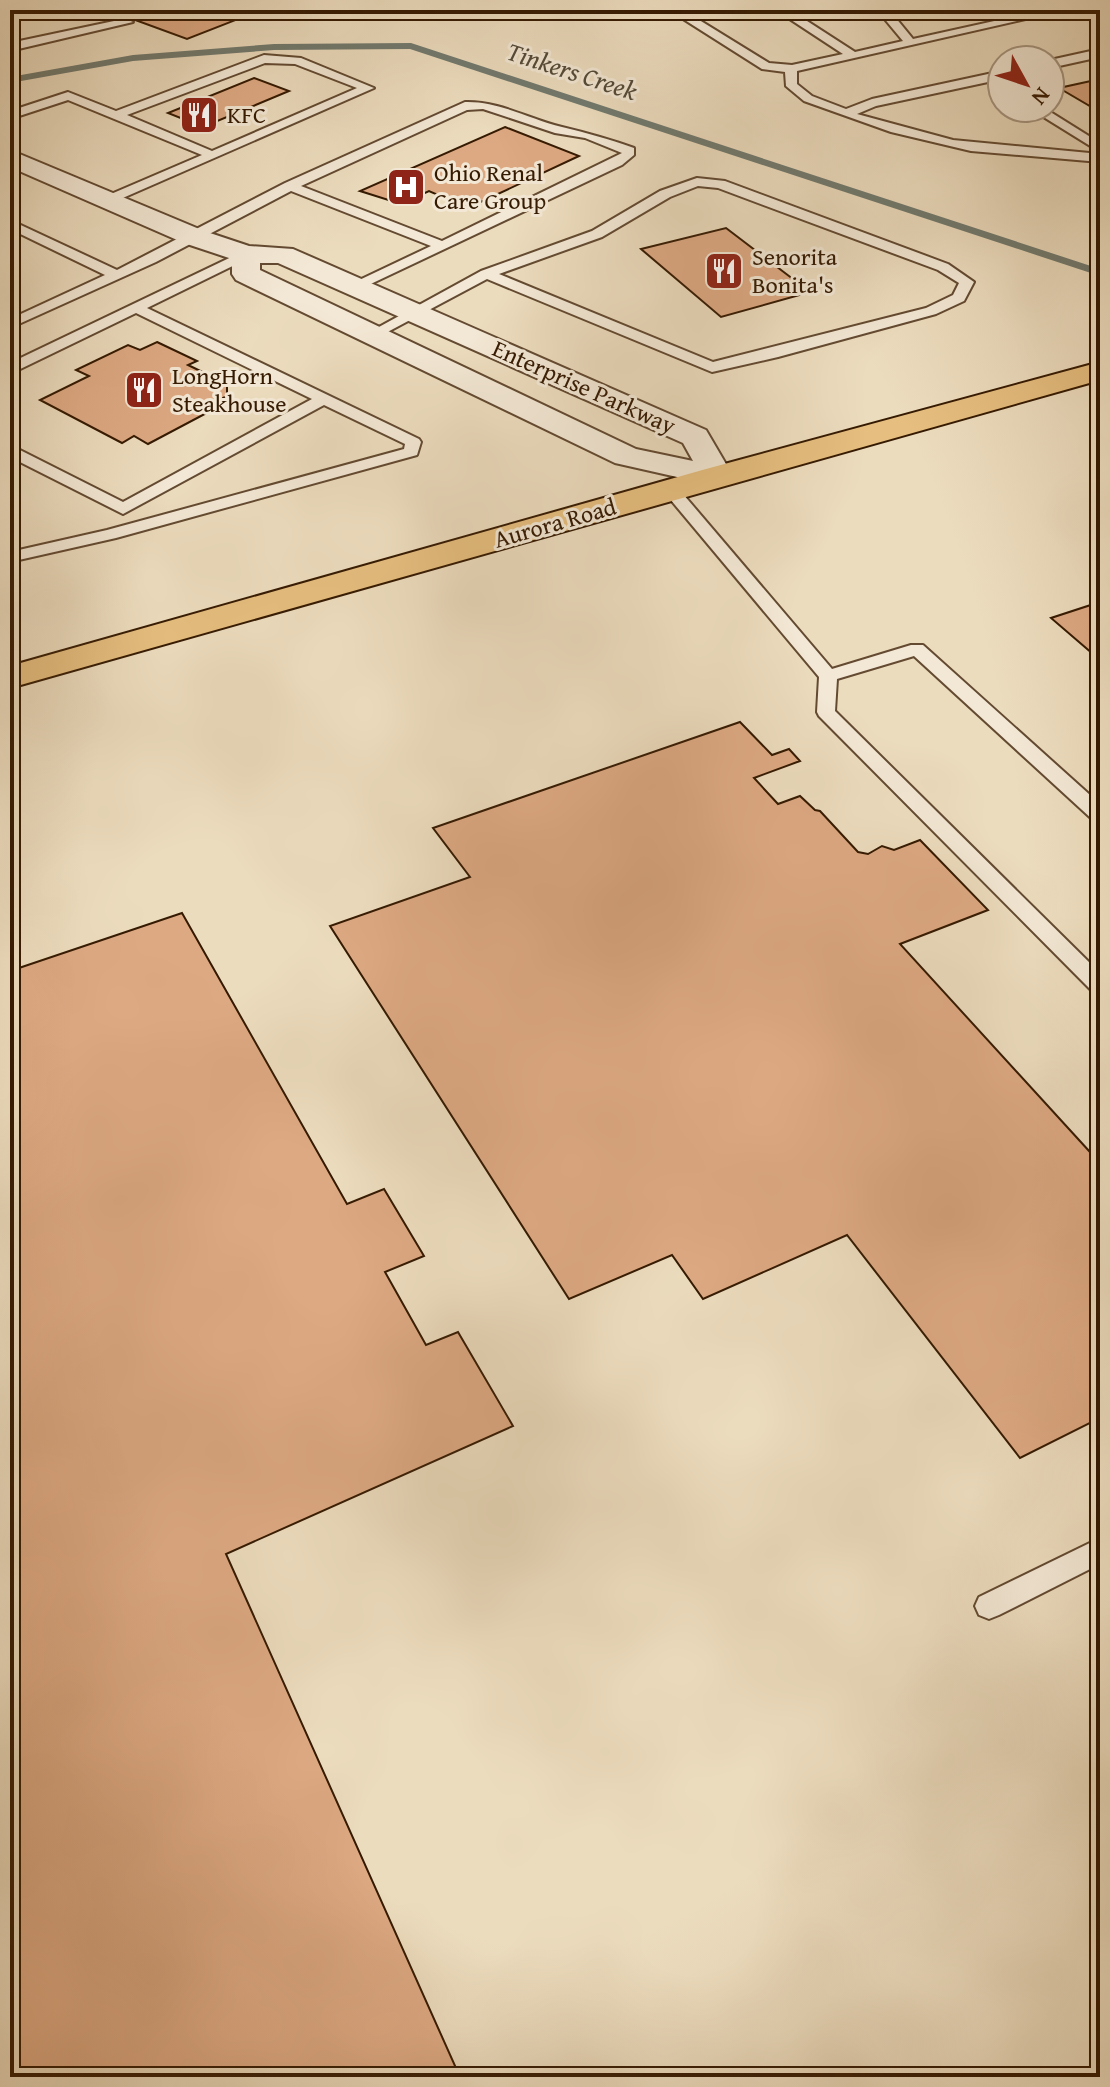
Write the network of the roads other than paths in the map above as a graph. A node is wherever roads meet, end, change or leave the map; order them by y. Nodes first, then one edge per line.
1 (94, 10) edge
2 (675, 10) edge
3 (782, 10) edge
4 (893, 10) edge
5 (1059, 10) edge
6 (1036, 12) edge
7 (910, 42) junction
8 (10, 47) edge
9 (1100, 53) edge
10 (851, 54) junction
11 (1066, 60) edge
12 (792, 69) junction
13 (985, 79) edge
14 (848, 113) junction
15 (10, 115) edge
16 (116, 115) junction
17 (1061, 124) edge
18 (1100, 148) edge
19 (212, 155) junction
20 (10, 158) edge
21 (1100, 158) edge
22 (290, 186) junction
23 (109, 200) junction
24 (10, 224) edge
25 (194, 237) junction
26 (443, 246) junction
27 (246, 254) junction
28 (486, 274) junction
29 (117, 275) junction
30 (358, 286) junction
31 (10, 307) edge
32 (138, 309) junction
33 (415, 312) junction
34 (28, 316) junction
35 (10, 324) edge
36 (375, 333) junction
37 (10, 369) edge
38 (1100, 371) edge
39 (323, 399) junction
40 (10, 451) edge
41 (717, 476) junction
42 (671, 490) junction
43 (123, 509) junction
44 (150, 523) junction
45 (10, 557) edge
46 (828, 676) junction
47 (10, 677) edge
48 (1100, 815) edge
49 (1100, 986) edge
50 (1100, 1550) edge
51 (989, 1606) dead end

1 - 8 lane
2 - 12 lane
3 - 10 lane
4 - 7 lane
5 - 6 lane
6 - 7 lane
7 - 10 lane
9 - 11 lane
10 - 12 lane
12 - 14 lane
13 - 14 lane
14 - 21 lane
15 - 16 lane
16 - 19 lane
16 - 19 lane
17 - 18 lane
19 - 23 lane
20 - 23 street, Enterprise Parkway
22 - 25 lane
22 - 26 lane
22 - 26 lane
23 - 25 street, Enterprise Parkway
24 - 29 lane
25 - 27 street, Enterprise Parkway
25 - 29 lane
26 - 30 lane
27 - 30 street, Enterprise Parkway
27 - 32 lane
27 - 36 street, Enterprise Parkway
28 - 28 lane
28 - 33 lane
29 - 34 lane
30 - 33 street, Enterprise Parkway
31 - 34 lane
32 - 37 lane
32 - 39 lane
33 - 36 lane
33 - 41 street, Enterprise Parkway
34 - 35 lane
36 - 41 street, Enterprise Parkway
38 - 41 main road, Aurora Road
39 - 43 lane
39 - 44 lane
40 - 43 lane
41 - 42 main road, Aurora Road
42 - 46 lane
42 - 47 main road, Aurora Road
43 - 44 lane
44 - 45 lane
46 - 48 lane
46 - 49 lane
50 - 51 lane

